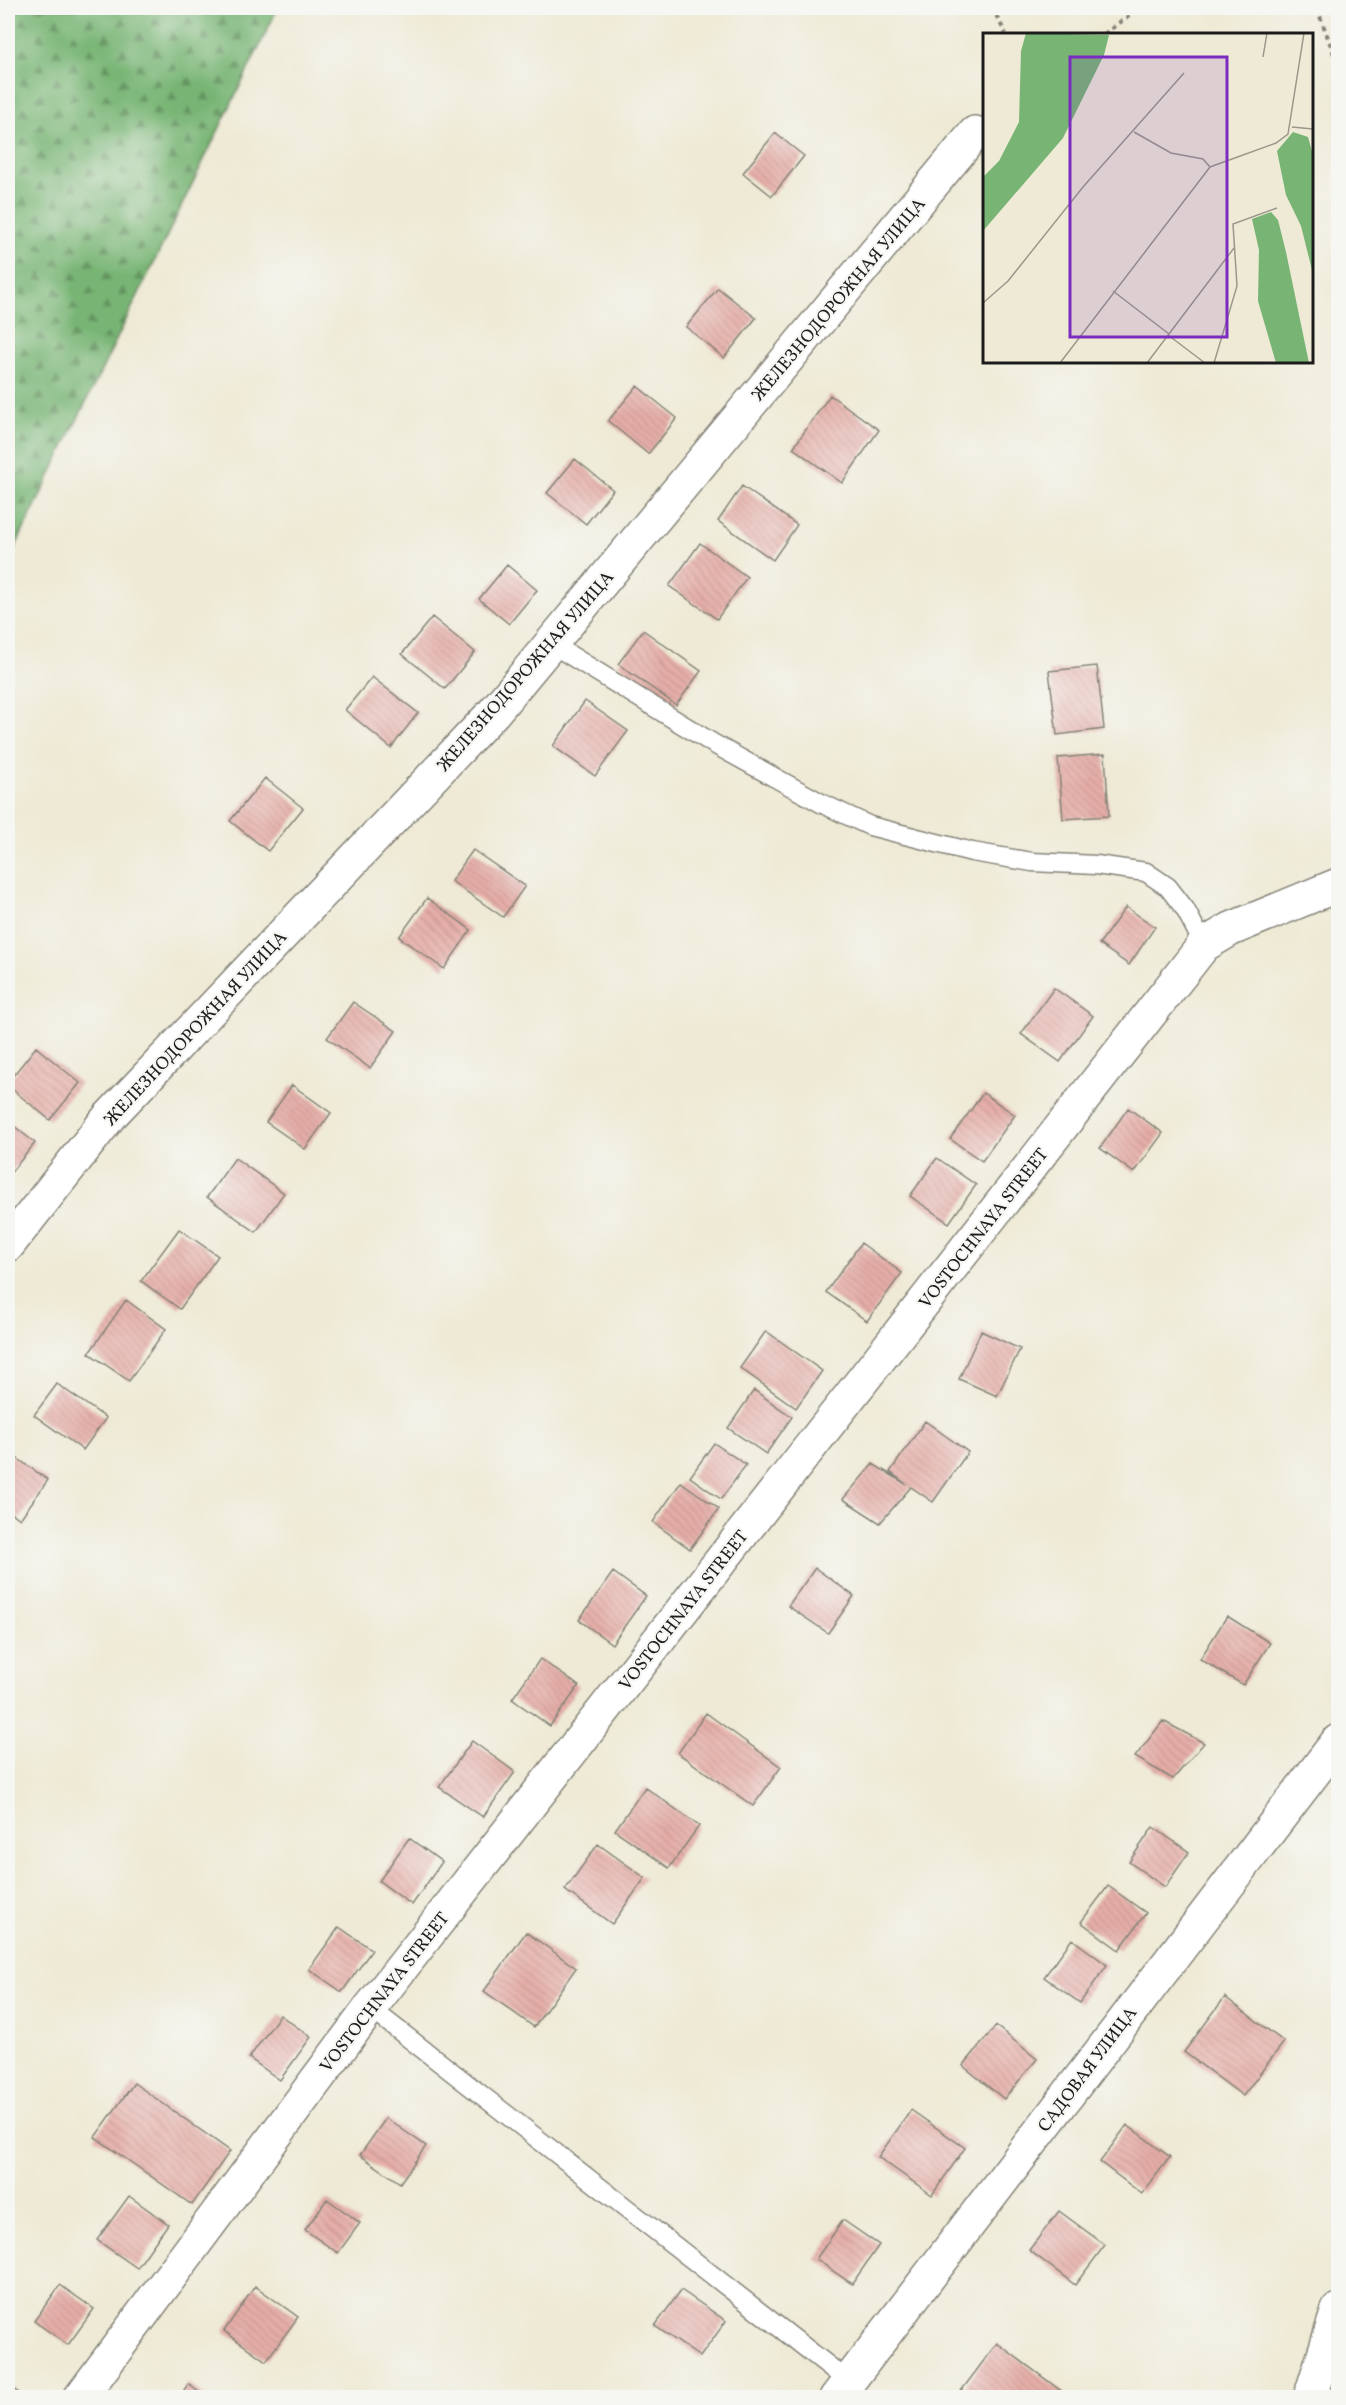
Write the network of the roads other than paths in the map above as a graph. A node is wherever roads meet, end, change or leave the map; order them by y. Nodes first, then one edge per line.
1 (975, 133) dead end
2 (552, 644) junction
3 (1338, 885) edge
4 (1204, 945) junction
5 (8, 1245) edge
6 (1338, 1741) edge
7 (370, 2008) junction
8 (1338, 2310) edge
9 (845, 2391) edge
10 (80, 2397) edge
11 (1310, 2397) edge

1 - 2 street, ЖЕЛЕЗНОДОРОЖНАЯ УЛИЦА
2 - 4 lane
2 - 5 street, ЖЕЛЕЗНОДОРОЖНАЯ УЛИЦА
3 - 4 street, VOSTOCHNAYA STREET
4 - 7 street, VOSTOCHNAYA STREET
6 - 9 street, САДОВАЯ УЛИЦА
7 - 9 lane
7 - 10 street, VOSTOCHNAYA STREET
8 - 11 street

